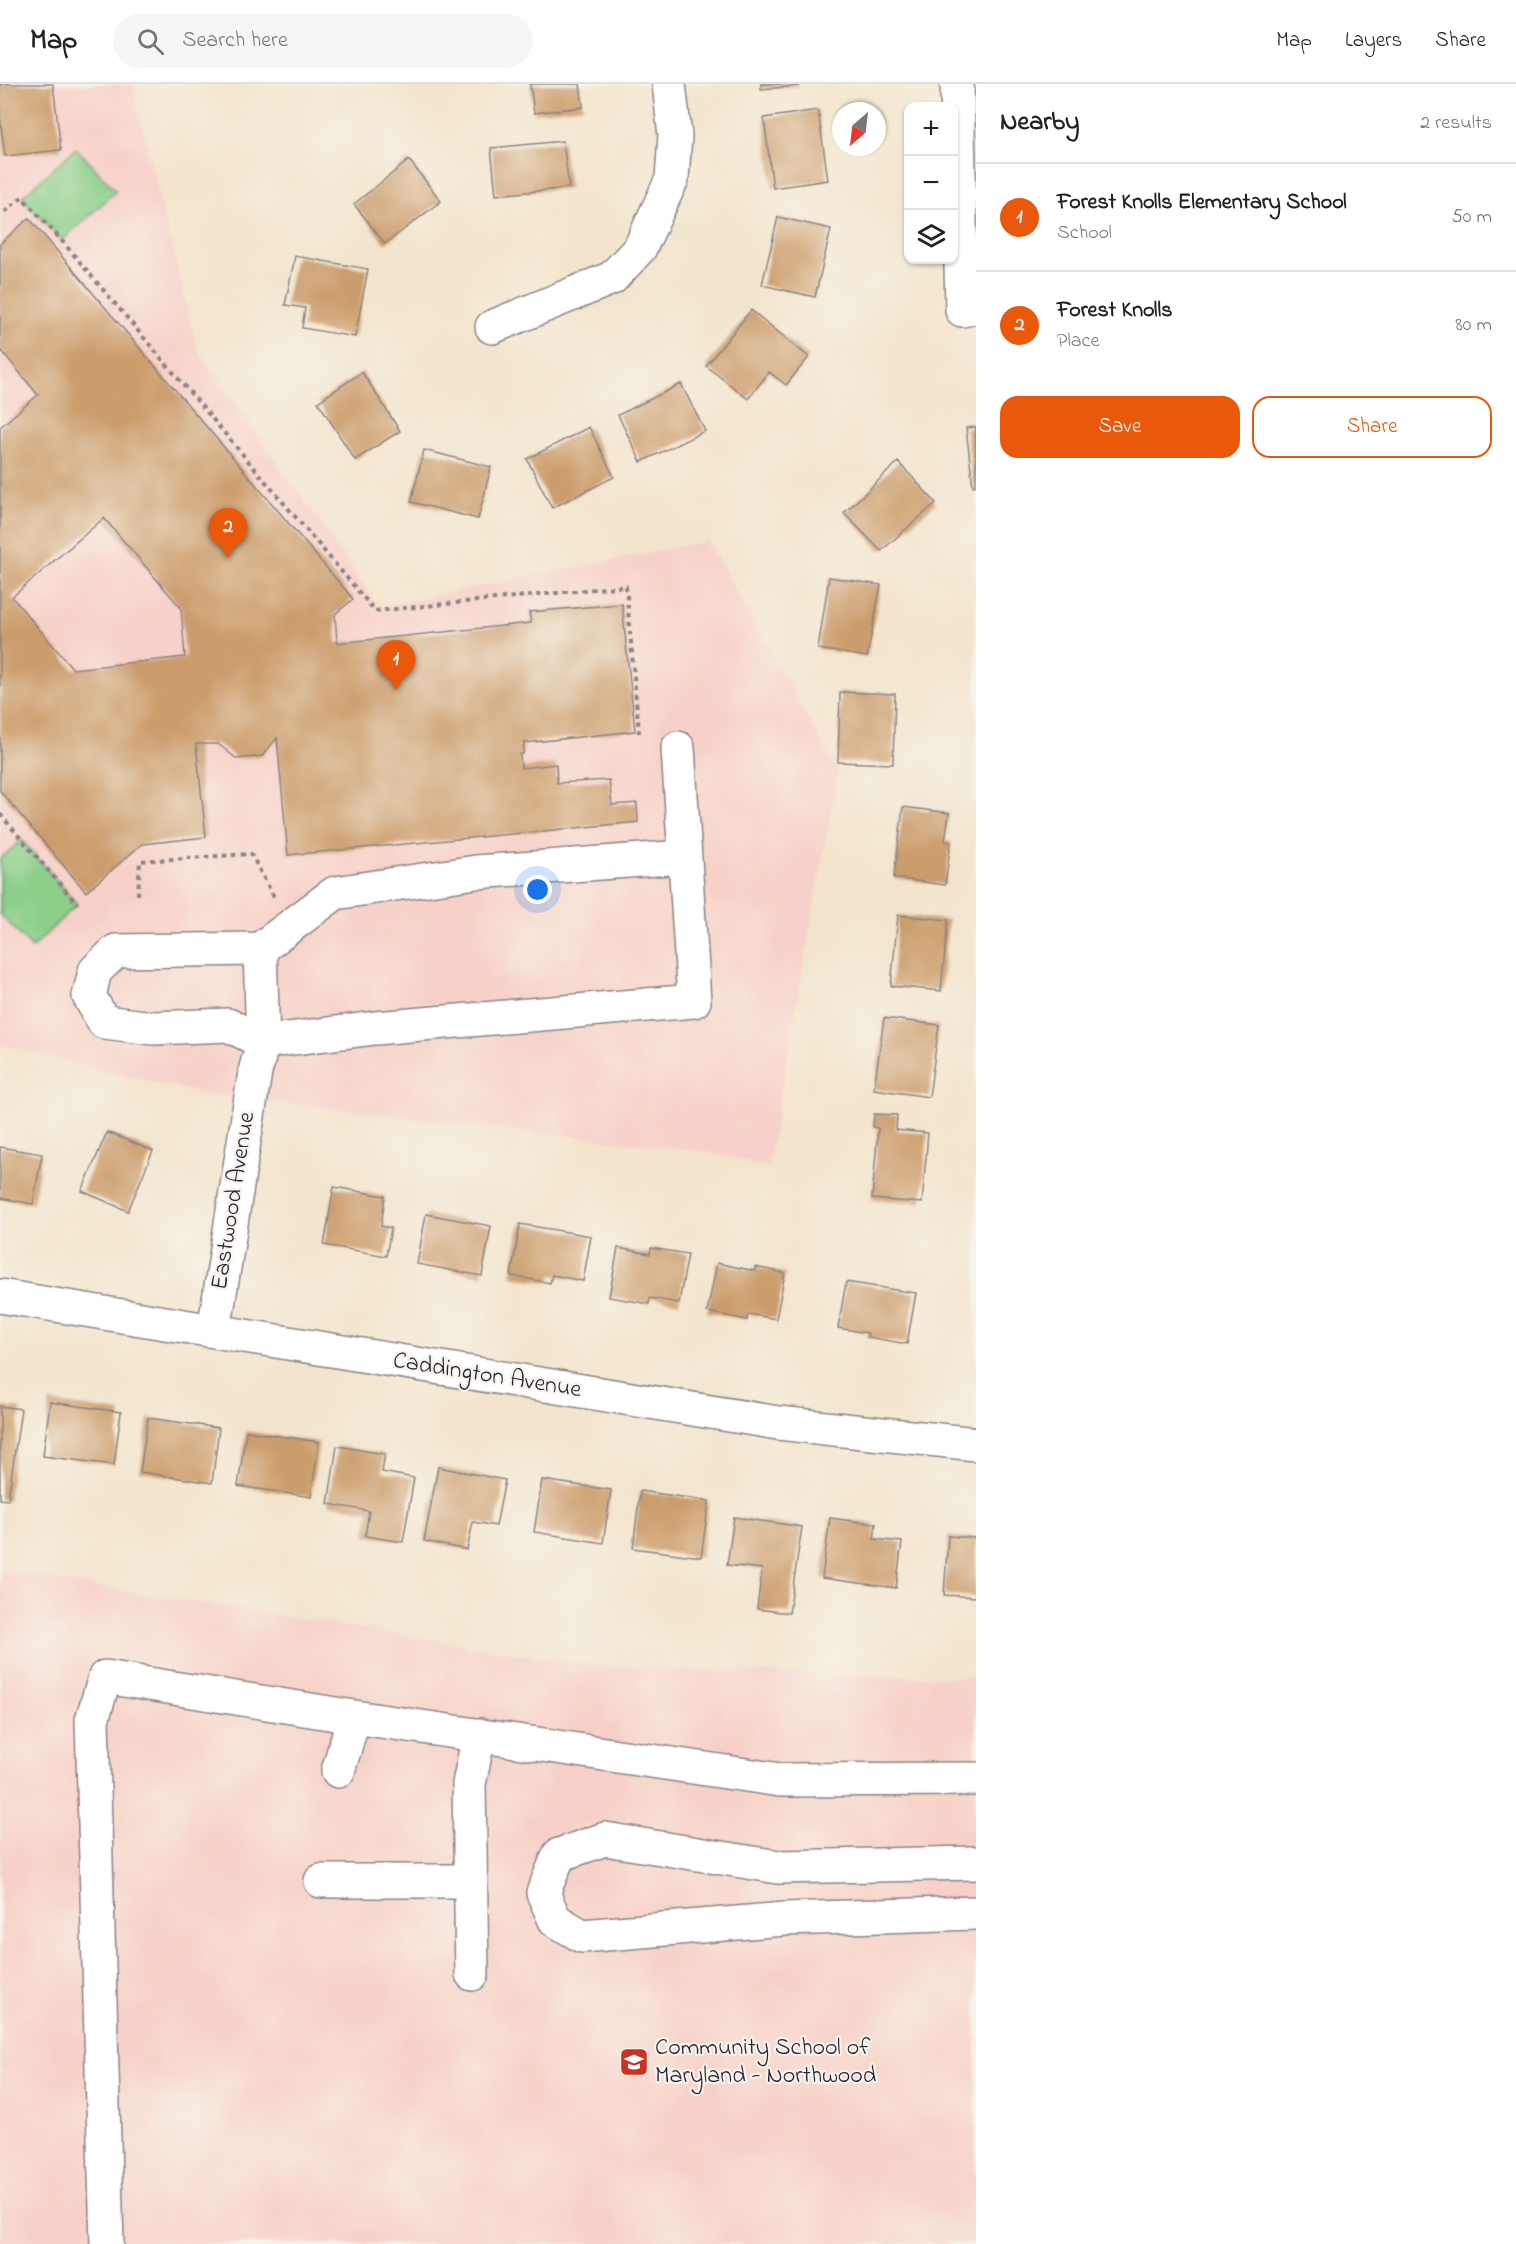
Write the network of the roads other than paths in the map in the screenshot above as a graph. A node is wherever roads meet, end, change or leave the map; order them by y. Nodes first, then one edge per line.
1 (669, 84) edge
2 (957, 84) edge
3 (976, 307) edge
4 (492, 327) dead end
5 (678, 748) dead end
6 (684, 857) junction
7 (260, 949) junction
8 (259, 1057) junction
9 (0, 1296) edge
10 (214, 1331) junction
11 (976, 1444) edge
12 (354, 1717) junction
13 (479, 1735) junction
14 (338, 1770) dead end
15 (976, 1779) edge
16 (976, 1863) edge
17 (321, 1881) dead end
18 (470, 1881) junction
19 (976, 1913) edge
20 (472, 1974) dead end
21 (107, 2244) edge

1 - 4 street
2 - 3 street
5 - 6 street
6 - 7 street
6 - 8 street
7 - 8 street, Eastwood Avenue
7 - 8 street
8 - 10 street, Eastwood Avenue
9 - 10 street, Caddington Avenue
10 - 11 street, Caddington Avenue
12 - 13 street
12 - 14 street
12 - 21 street
13 - 15 street
13 - 18 street
16 - 19 street
17 - 18 street
18 - 20 street

